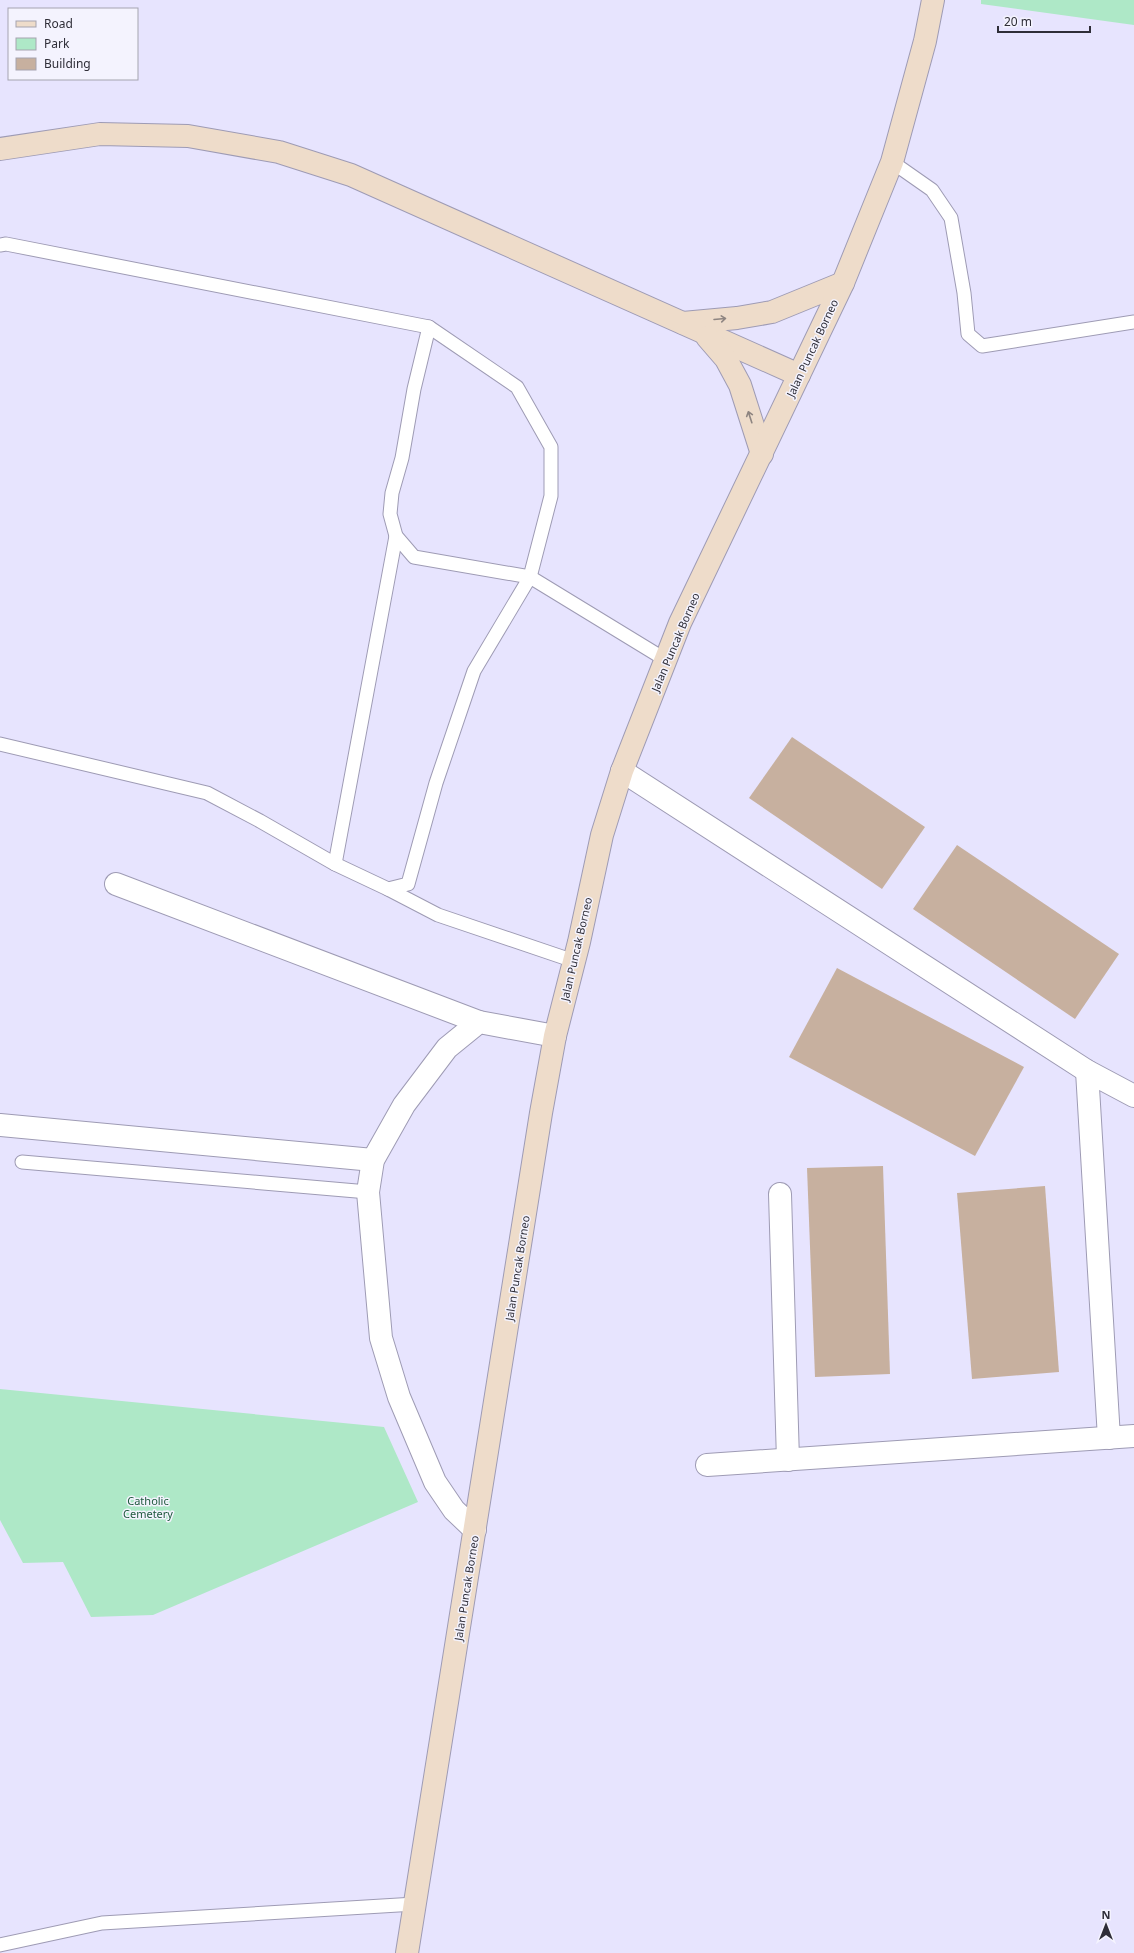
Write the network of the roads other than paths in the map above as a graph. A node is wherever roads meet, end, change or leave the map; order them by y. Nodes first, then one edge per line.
1 (933, 0) edge
2 (0, 149) edge
3 (892, 162) junction
4 (0, 245) edge
5 (843, 283) junction
6 (1134, 322) edge
7 (682, 323) junction
8 (429, 328) junction
9 (705, 334) junction
10 (799, 375) junction
11 (762, 454) junction
12 (396, 536) junction
13 (530, 577) junction
14 (666, 660) junction
15 (0, 744) edge
16 (622, 771) junction
17 (335, 864) junction
18 (116, 884) dead end
19 (388, 889) junction
20 (574, 961) junction
21 (479, 1022) junction
22 (555, 1036) junction
23 (1087, 1071) junction
24 (1134, 1096) edge
25 (0, 1125) edge
26 (373, 1160) junction
27 (22, 1162) dead end
28 (368, 1192) junction
29 (780, 1194) dead end
30 (1134, 1436) edge
31 (1109, 1438) junction
32 (788, 1460) junction
33 (707, 1466) dead end
34 (475, 1530) junction
35 (415, 1904) junction
36 (0, 1945) edge
37 (408, 1953) edge

1 - 3 main road, Jalan Puncak Borneo
2 - 7 main road
3 - 5 main road, Jalan Puncak Borneo
3 - 6 lane
4 - 8 lane
7 -> 5 main road
5 - 10 main road, Jalan Puncak Borneo
7 - 9 main road
8 - 12 lane
8 - 13 lane
9 - 10 main road
11 -> 9 main road
10 - 11 main road, Jalan Puncak Borneo
11 - 14 main road, Jalan Puncak Borneo
12 - 13 lane
12 - 17 lane
13 - 14 lane
13 - 19 lane
14 - 16 main road, Jalan Puncak Borneo
15 - 17 lane
16 - 20 main road, Jalan Puncak Borneo
16 - 23 street
17 - 19 lane
18 - 21 street
19 - 20 lane
20 - 22 main road, Jalan Puncak Borneo
21 - 22 street
21 - 26 street
22 - 34 main road, Jalan Puncak Borneo
23 - 24 street
23 - 31 street
25 - 26 street
26 - 28 street
27 - 28 lane
28 - 34 street
29 - 32 street
30 - 31 street
31 - 32 street
32 - 33 street
34 - 35 main road, Jalan Puncak Borneo
35 - 36 lane
35 - 37 main road, Jalan Puncak Borneo

